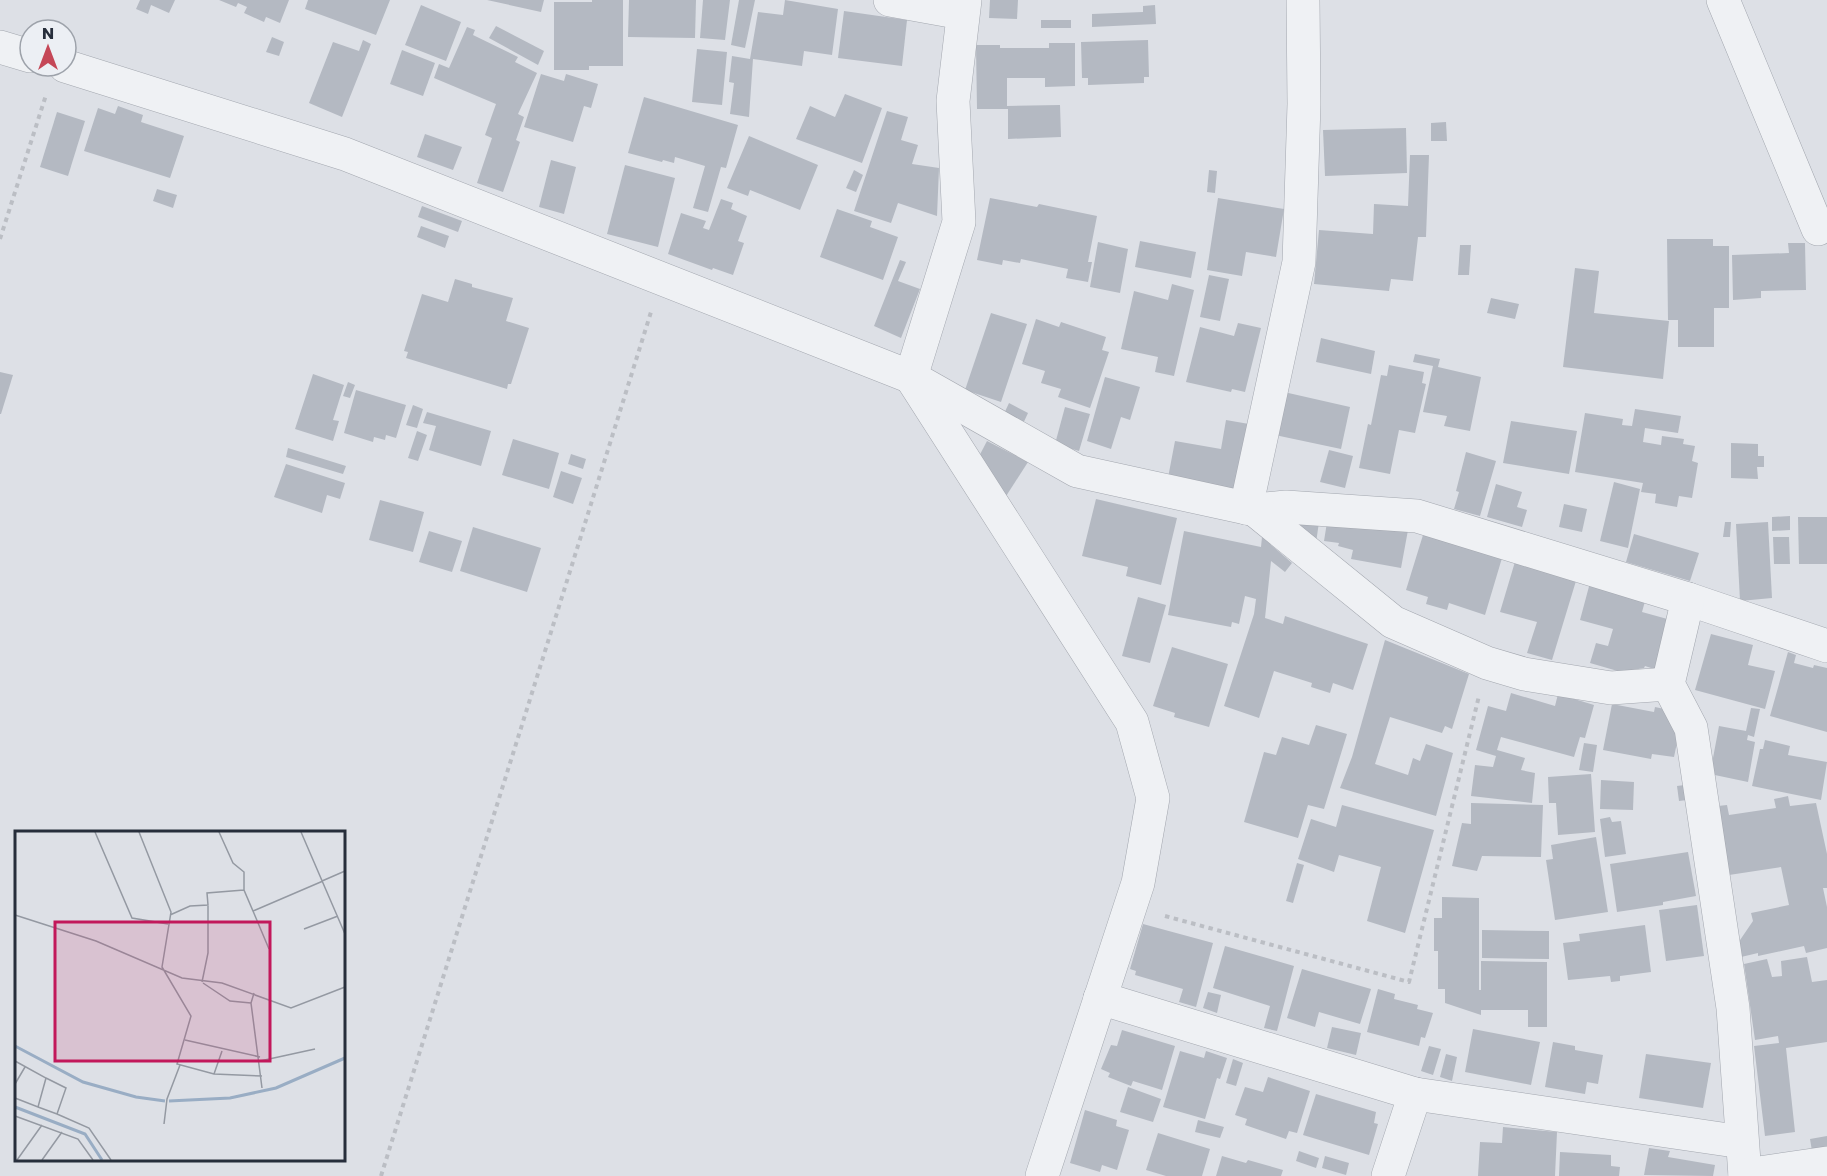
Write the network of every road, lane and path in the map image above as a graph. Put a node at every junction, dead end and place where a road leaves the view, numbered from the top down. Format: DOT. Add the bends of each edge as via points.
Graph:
graph roads {
  1 [pos="890,0"];
  2 [pos="1304,0"];
  3 [pos="1723,0"];
  4 [pos="964,6"];
  5 [pos="0,47"];
  6 [pos="18,52"];
  7 [pos="57,78"];
  8 [pos="61,78"];
  9 [pos="1818,229"];
  10 [pos="0,239"];
  11 [pos="661,280"];
  12 [pos="911,377"];
  13 [pos="1250,509"];
  14 [pos="1688,599"];
  15 [pos="1827,646"];
  16 [pos="1487,663"];
  17 [pos="1668,684"];
  18 [pos="1130,906"];
  19 [pos="1100,998"];
  20 [pos="1415,1094"];
  21 [pos="1742,1142"];
  22 [pos="1827,1163"];
  23 [pos="381,1176"];
  24 [pos="1042,1176"];
  25 [pos="1388,1176"];
  26 [pos="1745,1176"];
  1 -- 4 [label="street"];
  2 -- 13 [label="street" via="1299,262"];
  3 -- 9 [label="street"];
  4 -- 12 [label="street" via="953,101 959,222"];
  5 -- 6 [label="street"];
  7 -- 10 [label="path"];
  8 -- 11 [label="street" via="345,154"];
  11 -- 12 [label="street"];
  11 -- 23 [label="path"];
  12 -- 13 [label="street" via="1077,471"];
  12 -- 18 [label="street" via="1132,722 1153,798 1138,884"];
  13 -- 14 [label="street" via="1286,507 1417,516"];
  13 -- 16 [label="street" via="1393,622"];
  14 -- 15 [label="street"];
  14 -- 17 [label="street"];
  16 -- 17 [label="street" via="1524,674 1611,688"];
  16 -- 18 [label="path" via="1409,982"];
  17 -- 21 [label="street" via="1691,728 1733,1008"];
  18 -- 19 [label="street"];
  19 -- 20 [label="street"];
  19 -- 24 [label="street"];
  20 -- 21 [label="street"];
  20 -- 25 [label="street"];
  21 -- 26 [label="street"];
  22 -- 26 [label="street"];
}
